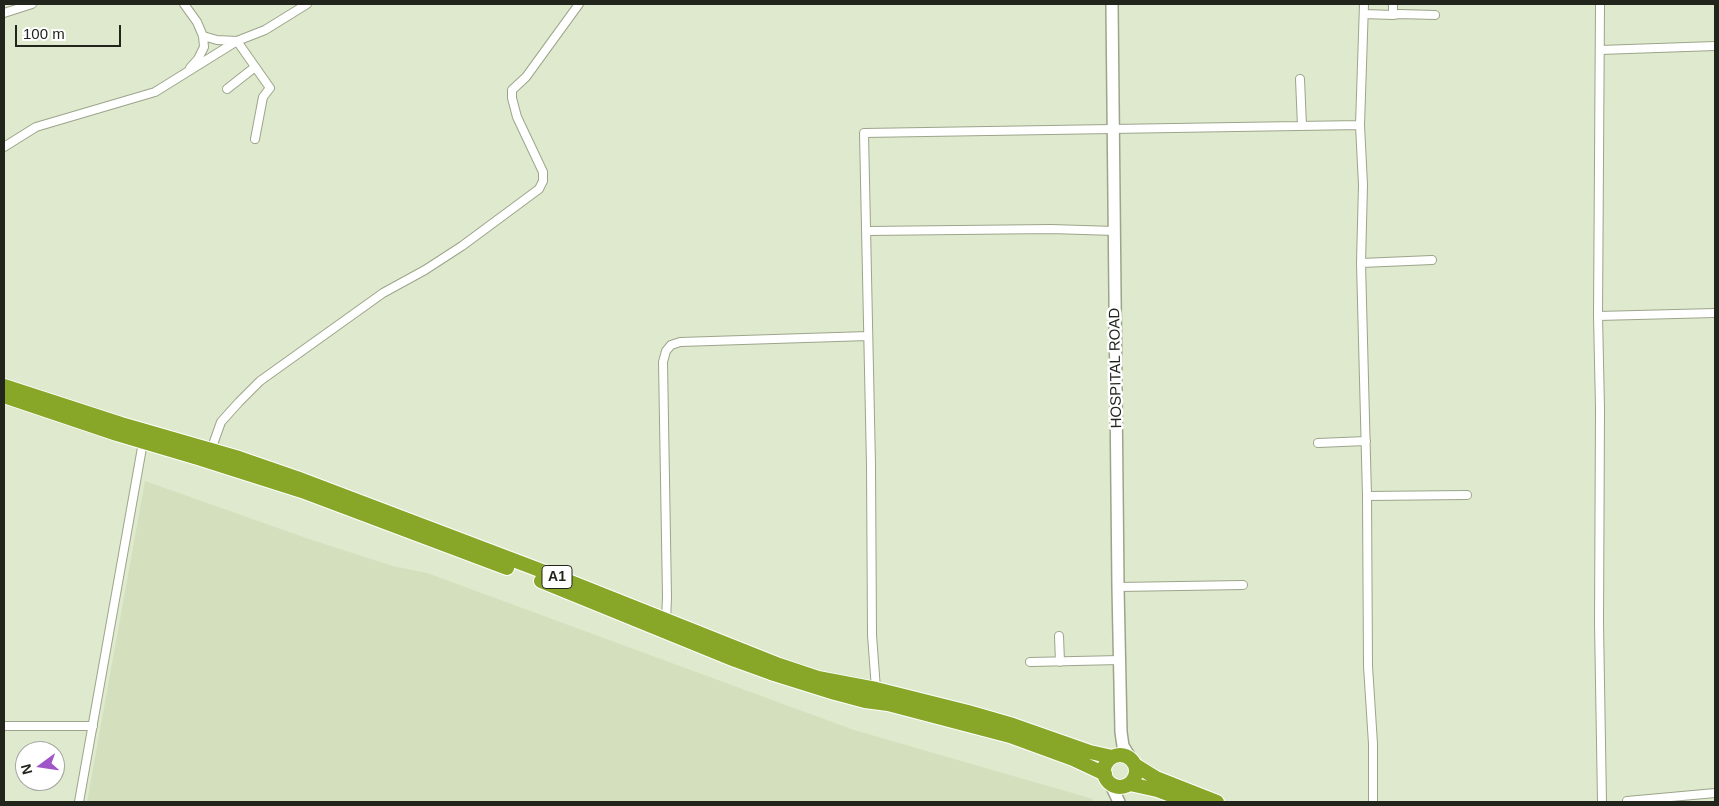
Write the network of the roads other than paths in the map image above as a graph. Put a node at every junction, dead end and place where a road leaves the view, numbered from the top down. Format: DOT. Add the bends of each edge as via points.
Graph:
graph roads {
  1 [pos="32,4"];
  2 [pos="184,4"];
  3 [pos="307,4"];
  4 [pos="579,4"];
  5 [pos="1112,4"];
  6 [pos="1364,4"];
  7 [pos="1393,4"];
  8 [pos="1600,4"];
  9 [pos="4,13"];
  10 [pos="1364,14"];
  11 [pos="1435,15"];
  12 [pos="1393,16"];
  13 [pos="203,36"];
  14 [pos="238,41"];
  15 [pos="1715,46"];
  16 [pos="1600,50"];
  17 [pos="255,67"];
  18 [pos="184,75"];
  19 [pos="1300,79"];
  20 [pos="227,89"];
  21 [pos="1360,125"];
  22 [pos="1302,126"];
  23 [pos="1113,128"];
  24 [pos="255,138"];
  25 [pos="4,147"];
  26 [pos="867,231"];
  27 [pos="1114,231"];
  28 [pos="1432,260"];
  29 [pos="1361,262"];
  30 [pos="1715,313"];
  31 [pos="1598,316"];
  32 [pos="868,336"];
  33 [pos="4,386"];
  34 [pos="4,396"];
  35 [pos="1366,441"];
  36 [pos="143,442"];
  37 [pos="1318,443"];
  38 [pos="211,450"];
  39 [pos="1467,495"];
  40 [pos="1367,496"];
  41 [pos="1243,585"];
  42 [pos="1118,587"];
  43 [pos="666,622"];
  44 [pos="1059,636"];
  45 [pos="1120,660"];
  46 [pos="1030,662"];
  47 [pos="1060,662"];
  48 [pos="876,689"];
  49 [pos="4,726"];
  50 [pos="93,726"];
  51 [pos="1121,732"];
  52 [pos="1113,757"];
  53 [pos="1133,762"];
  54 [pos="1107,779"];
  55 [pos="1715,792"];
  56 [pos="1126,793"];
  57 [pos="1627,801"];
  58 [pos="78,802"];
  59 [pos="1190,802"];
  60 [pos="1217,802"];
  61 [pos="1373,802"];
  62 [pos="1602,802"];
  1 -- 9 [label="street"];
  2 -- 13 [label="street"];
  3 -- 14 [label="street" via="266,30"];
  4 -- 38 [label="street" via="526,77 512,90 517,117 543,172 540,189 462,246 384,293 260,381 222,422"];
  5 -- 23 [label="street, HOSPITAL ROAD"];
  6 -- 10 [label="street"];
  7 -- 12 [label="street"];
  8 -- 16 [label="street"];
  10 -- 12 [label="street"];
  10 -- 21 [label="street"];
  11 -- 12 [label="street"];
  13 -- 14 [label="street"];
  13 -- 18 [label="street" via="204,47"];
  14 -- 17 [label="street"];
  14 -- 18 [label="street"];
  15 -- 16 [label="street"];
  16 -- 31 [label="street"];
  17 -- 20 [label="street"];
  17 -- 24 [label="street" via="270,88 263,97"];
  18 -- 25 [label="street" via="155,92 36,127"];
  19 -- 22 [label="street"];
  21 -- 22 [label="street"];
  21 -- 29 [label="street" via="1363,185"];
  22 -- 23 [label="street"];
  23 -- 26 [label="street" via="864,133"];
  23 -- 27 [label="street, HOSPITAL ROAD"];
  26 -- 27 [label="street"];
  26 -- 32 [label="street"];
  27 -- 42 [label="street, HOSPITAL ROAD"];
  28 -- 29 [label="street"];
  29 -- 35 [label="street"];
  30 -- 31 [label="street"];
  31 -- 62 [label="street"];
  32 -- 43 [label="street" via="680,342 666,350 663,362"];
  32 -- 48 [label="street" via="872,635"];
  33 -- 38 [label="highway, A1"];
  34 -- 36 [label="highway, A1"];
  35 -- 37 [label="street"];
  35 -- 40 [label="street"];
  36 -- 50 [label="street"];
  36 -- 54 [label="highway, A1" via="254,475 387,522 771,673 834,693 1010,736 1073,759"];
  38 -- 43 [label="highway, A1" via="366,504"];
  39 -- 40 [label="street"];
  40 -- 61 [label="street"];
  41 -- 42 [label="street"];
  42 -- 45 [label="street, HOSPITAL ROAD"];
  43 -- 48 [label="highway, A1" via="818,678"];
  44 -- 47 [label="street"];
  45 -- 47 [label="street"];
  45 -- 51 [label="street, HOSPITAL ROAD"];
  46 -- 47 [label="street"];
  48 -- 52 [label="highway, A1" via="1013,725 1082,750"];
  49 -- 50 [label="street"];
  50 -- 58 [label="street"];
  51 -- 52 [label="street"];
  51 -- 53 [label="street"];
  52 -- 53 [label="highway" via="1124,755"];
  52 -- 54 [label="highway" via="1105,765"];
  53 -- 56 [label="highway" via="1135,777"];
  53 -- 60 [label="highway" via="1156,778"];
  54 -- 56 [label="highway"];
  55 -- 57 [label="street"];
  56 -- 59 [label="highway" via="1147,787"];
}
